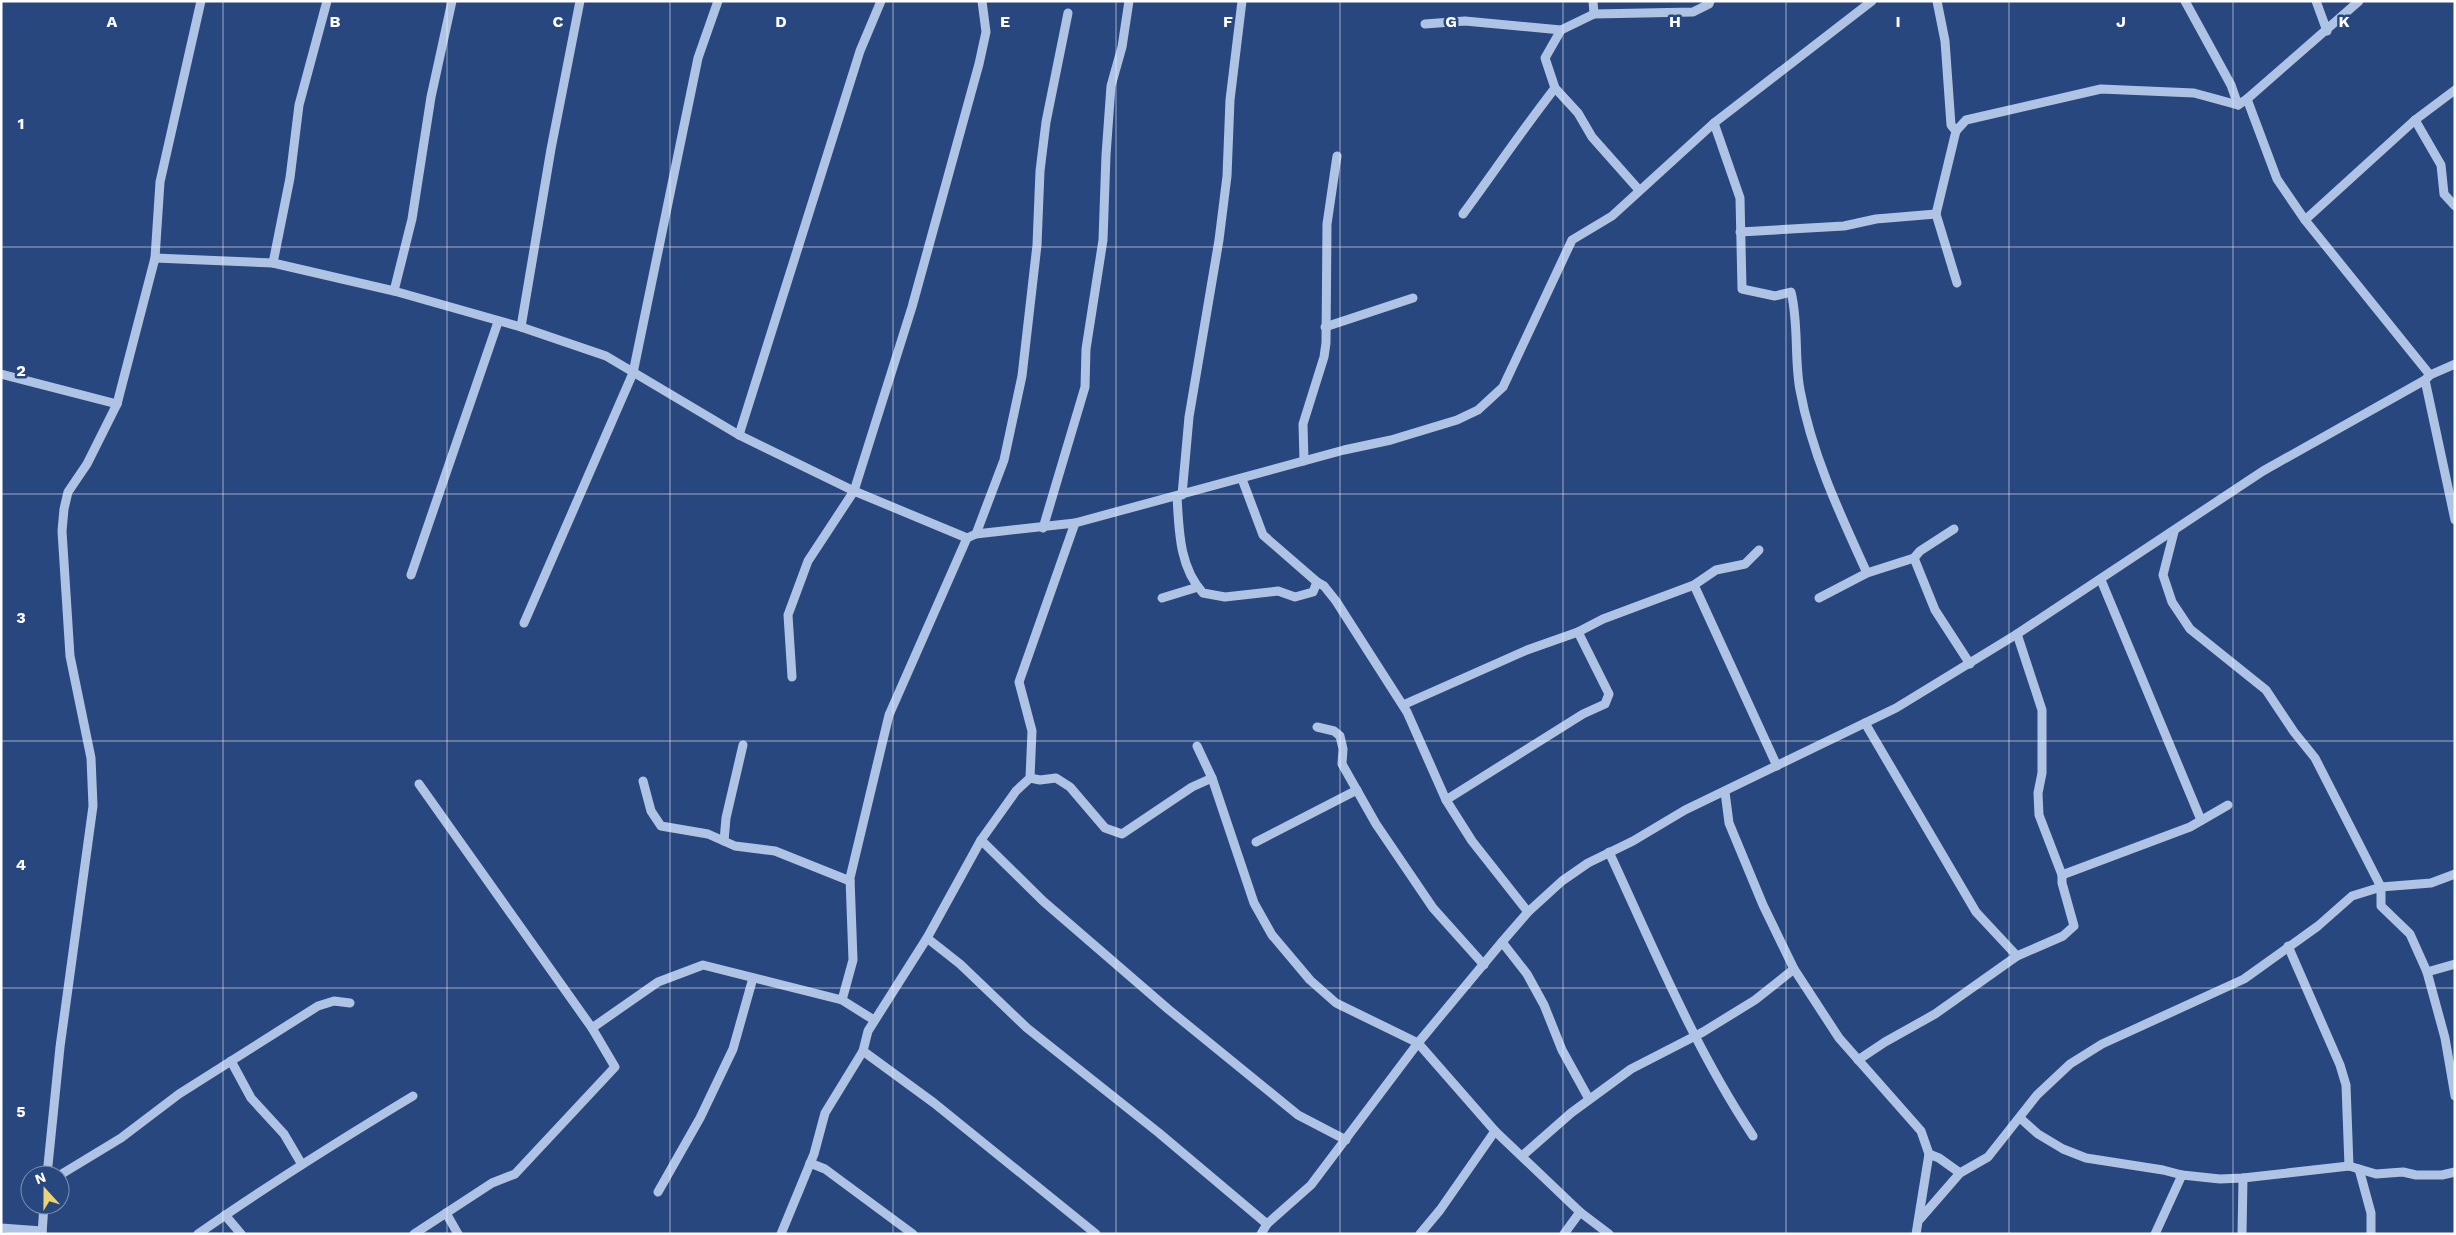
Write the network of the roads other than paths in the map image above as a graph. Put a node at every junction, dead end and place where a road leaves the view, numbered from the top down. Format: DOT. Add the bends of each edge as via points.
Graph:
graph roads {
  1 [pos="201,1"];
  2 [pos="327,1"];
  3 [pos="452,1"];
  4 [pos="580,1"];
  5 [pos="718,1"];
  6 [pos="882,1"];
  7 [pos="982,1"];
  8 [pos="1129,1"];
  9 [pos="1242,1"];
  10 [pos="1593,1"];
  11 [pos="1710,1"];
  12 [pos="1872,1"];
  13 [pos="1937,1"];
  14 [pos="2185,1"];
  15 [pos="2316,1"];
  16 [pos="2360,1"];
  17 [pos="1068,13"];
  18 [pos="1594,14"];
  19 [pos="1425,24"];
  20 [pos="1560,30"];
  21 [pos="2327,31"];
  22 [pos="1555,88"];
  23 [pos="2455,90"];
  24 [pos="2247,99"];
  25 [pos="2238,105"];
  26 [pos="2415,120"];
  27 [pos="1714,123"];
  28 [pos="1956,131"];
  29 [pos="1337,156"];
  30 [pos="1639,190"];
  31 [pos="2455,206"];
  32 [pos="1463,214"];
  33 [pos="1936,214"];
  34 [pos="2305,220"];
  35 [pos="1740,232"];
  36 [pos="155,258"];
  37 [pos="273,263"];
  38 [pos="1957,283"];
  39 [pos="394,291"];
  40 [pos="1413,298"];
  41 [pos="498,322"];
  42 [pos="521,327"];
  43 [pos="1326,327"];
  44 [pos="2455,364"];
  45 [pos="634,373"];
  46 [pos="1,374"];
  47 [pos="2427,378"];
  48 [pos="117,404"];
  49 [pos="739,435"];
  50 [pos="1304,462"];
  51 [pos="1242,479"];
  52 [pos="854,490"];
  53 [pos="1180,496"];
  54 [pos="2455,520"];
  55 [pos="1075,523"];
  56 [pos="1043,528"];
  57 [pos="1954,529"];
  58 [pos="2174,532"];
  59 [pos="976,534"];
  60 [pos="967,538"];
  61 [pos="1760,550"];
  62 [pos="1914,558"];
  63 [pos="1867,572"];
  64 [pos="411,575"];
  65 [pos="2100,580"];
  66 [pos="1317,582"];
  67 [pos="1694,585"];
  68 [pos="1198,587"];
  69 [pos="1162,598"];
  70 [pos="1819,598"];
  71 [pos="524,622"];
  72 [pos="1578,632"];
  73 [pos="2018,634"];
  74 [pos="1970,664"];
  75 [pos="792,677"];
  76 [pos="1403,705"];
  77 [pos="1865,723"];
  78 [pos="1317,727"];
  79 [pos="742,745"];
  80 [pos="1197,746"];
  81 [pos="1777,766"];
  82 [pos="1030,778"];
  83 [pos="1212,778"];
  84 [pos="643,780"];
  85 [pos="419,784"];
  86 [pos="1357,790"];
  87 [pos="1725,792"];
  88 [pos="1446,800"];
  89 [pos="2228,805"];
  90 [pos="2201,820"];
  91 [pos="724,840"];
  92 [pos="981,840"];
  93 [pos="1256,842"];
  94 [pos="1609,852"];
  95 [pos="2455,874"];
  96 [pos="2062,875"];
  97 [pos="850,881"];
  98 [pos="2381,887"];
  99 [pos="1528,912"];
  100 [pos="927,938"];
  101 [pos="1502,942"];
  102 [pos="2288,946"];
  103 [pos="2017,956"];
  104 [pos="2455,964"];
  105 [pos="1484,965"];
  106 [pos="1794,969"];
  107 [pos="2426,972"];
  108 [pos="753,978"];
  109 [pos="842,1000"];
  110 [pos="350,1003"];
  111 [pos="874,1020"];
  112 [pos="592,1028"];
  113 [pos="1694,1037"];
  114 [pos="1418,1044"];
  115 [pos="863,1051"];
  116 [pos="1858,1060"];
  117 [pos="231,1061"];
  118 [pos="413,1096"];
  119 [pos="2455,1096"];
  120 [pos="1589,1099"];
  121 [pos="2020,1118"];
  122 [pos="1495,1131"];
  123 [pos="1753,1136"];
  124 [pos="1346,1140"];
  125 [pos="1929,1154"];
  126 [pos="1522,1156"];
  127 [pos="301,1163"];
  128 [pos="810,1164"];
  129 [pos="48,1165"];
  130 [pos="2349,1166"];
  131 [pos="70,1169"];
  132 [pos="2359,1169"];
  133 [pos="2455,1172"];
  134 [pos="1960,1173"];
  135 [pos="2182,1175"];
  136 [pos="2243,1178"];
  137 [pos="658,1192"];
  138 [pos="1580,1212"];
  139 [pos="446,1213"];
  140 [pos="43,1215"];
  141 [pos="225,1215"];
  142 [pos="1920,1219"];
  143 [pos="1267,1224"];
  144 [pos="1,1228"];
  145 [pos="42,1232"];
  146 [pos="198,1234"];
  147 [pos="241,1234"];
  148 [pos="414,1234"];
  149 [pos="458,1234"];
  150 [pos="781,1234"];
  151 [pos="913,1234"];
  152 [pos="1096,1234"];
  153 [pos="1261,1234"];
  154 [pos="1420,1234"];
  155 [pos="1564,1234"];
  156 [pos="1608,1234"];
  157 [pos="1916,1234"];
  158 [pos="2155,1234"];
  159 [pos="2242,1234"];
  160 [pos="2371,1234"];
  1 -- 36 [label="street" via="160,182"];
  2 -- 37 [label="street" via="299,105 290,178"];
  3 -- 39 [label="street" via="412,219"];
  4 -- 42 [label="street"];
  5 -- 45 [label="street" via="698,58"];
  6 -- 49 [label="street" via="860,51"];
  7 -- 52 [label="street" via="986,32 979,64 912,307"];
  8 -- 56 [label="street" via="1122,47 1111,86 1103,240 1086,348 1085,387"];
  9 -- 53 [label="street" via="1219,240 1189,417"];
  10 -- 18 [label="street"];
  11 -- 18 [label="street" via="1693,12"];
  12 -- 27 [label="street"];
  13 -- 28 [label="street" via="1945,40 1951,125"];
  14 -- 25 [label="street" via="2232,85"];
  15 -- 21 [label="street"];
  16 -- 21 [label="street"];
  17 -- 59 [label="street" via="1046,122 1037,245 1022,376 1004,460"];
  18 -- 20 [label="street"];
  19 -- 20 [label="street" via="1465,21"];
  20 -- 22 [label="street" via="1545,58"];
  21 -- 24 [label="street"];
  22 -- 30 [label="street" via="1578,113 1592,137"];
  22 -- 32 [label="street"];
  23 -- 26 [label="street"];
  24 -- 25 [label="street"];
  24 -- 34 [label="street" via="2277,178"];
  25 -- 28 [label="street" via="2194,93 2101,89 1966,120"];
  26 -- 31 [label="street" via="2441,165 2444,194"];
  26 -- 34 [label="street"];
  27 -- 30 [label="street"];
  27 -- 35 [label="street" via="1740,198"];
  28 -- 33 [label="street"];
  29 -- 43 [label="street" via="1327,224"];
  30 -- 50 [label="street" via="1612,216 1572,240 1503,387 1478,410 1399,438"];
  33 -- 35 [label="street" via="1876,219 1844,226"];
  33 -- 38 [label="street"];
  34 -- 47 [label="street"];
  35 -- 63 [label="street" via="1742,288 1775,296 1791,292 1800,390 1828,488"];
  36 -- 37 [label="street"];
  36 -- 48 [label="street"];
  37 -- 39 [label="street"];
  39 -- 41 [label="street"];
  40 -- 43 [label="street"];
  41 -- 42 [label="street"];
  41 -- 64 [label="street"];
  42 -- 45 [label="street" via="606,356"];
  43 -- 50 [label="street" via="1324,357 1303,424"];
  44 -- 47 [label="street"];
  45 -- 49 [label="street"];
  45 -- 71 [label="street"];
  46 -- 48 [label="street"];
  47 -- 54 [label="street"];
  47 -- 58 [label="street" via="2263,471"];
  48 -- 129 [label="street" via="87,464 68,492 62,531 70,656 91,758 93,806 60,1047"];
  49 -- 52 [label="street"];
  50 -- 51 [label="street"];
  51 -- 53 [label="street"];
  51 -- 66 [label="street" via="1263,535"];
  52 -- 60 [label="street"];
  52 -- 75 [label="street" via="808,561 788,615"];
  53 -- 55 [label="street"];
  53 -- 68 [label="street" via="1180,545"];
  55 -- 56 [label="street"];
  55 -- 82 [label="street" via="1019,682 1032,731"];
  56 -- 59 [label="street"];
  57 -- 62 [label="street"];
  58 -- 65 [label="street"];
  58 -- 98 [label="street" via="2163,575 2172,602 2190,628 2266,690 2315,758"];
  59 -- 60 [label="street"];
  60 -- 97 [label="street" via="890,715"];
  61 -- 67 [label="street" via="1745,564 1716,570"];
  62 -- 63 [label="street"];
  62 -- 74 [label="street" via="1935,610"];
  63 -- 70 [label="street"];
  65 -- 73 [label="street"];
  65 -- 90 [label="street"];
  66 -- 68 [label="street" via="1313,592 1294,597 1278,591 1213,596"];
  66 -- 76 [label="street" via="1336,602"];
  67 -- 72 [label="street" via="1603,619"];
  67 -- 81 [label="street"];
  68 -- 69 [label="street"];
  72 -- 76 [label="street" via="1527,650"];
  72 -- 88 [label="street" via="1610,694 1605,704 1583,714"];
  73 -- 74 [label="street"];
  73 -- 96 [label="street" via="2042,710 2039,815"];
  74 -- 77 [label="street"];
  76 -- 88 [label="street"];
  77 -- 81 [label="street"];
  77 -- 103 [label="street" via="1976,912"];
  78 -- 86 [label="street" via="1340,736 1342,764"];
  79 -- 91 [label="street"];
  80 -- 83 [label="street"];
  81 -- 87 [label="street"];
  82 -- 83 [label="street" via="1056,778 1070,787 1105,828 1122,834 1192,787"];
  82 -- 92 [label="street" via="1016,791"];
  83 -- 114 [label="street" via="1248,888 1272,935 1310,980 1336,1003"];
  84 -- 91 [label="street" via="651,811 661,826"];
  85 -- 112 [label="street"];
  86 -- 93 [label="street"];
  86 -- 105 [label="street" via="1433,908"];
  87 -- 94 [label="street"];
  87 -- 106 [label="street" via="1729,823 1762,905"];
  88 -- 99 [label="street" via="1472,841"];
  89 -- 90 [label="street"];
  90 -- 96 [label="street"];
  91 -- 97 [label="street" via="735,846 775,851"];
  92 -- 100 [label="street"];
  92 -- 124 [label="street" via="1043,901 1168,1009 1298,1115"];
  94 -- 99 [label="street" via="1562,881"];
  94 -- 113 [label="street"];
  95 -- 98 [label="street" via="2431,883"];
  96 -- 103 [label="street" via="2074,926 2064,936"];
  97 -- 109 [label="street" via="853,960"];
  98 -- 102 [label="street" via="2352,896 2318,926"];
  98 -- 107 [label="street" via="2381,906 2410,934"];
  99 -- 101 [label="street"];
  100 -- 111 [label="street"];
  100 -- 143 [label="street" via="960,964 1027,1028 1160,1133"];
  101 -- 105 [label="street"];
  101 -- 120 [label="street" via="1531,981 1562,1050"];
  102 -- 121 [label="street" via="2234,985 2102,1044 2070,1064 2037,1095"];
  102 -- 130 [label="street" via="2346,1085"];
  103 -- 116 [label="street" via="1936,1014"];
  104 -- 107 [label="street"];
  105 -- 114 [label="street"];
  106 -- 113 [label="street" via="1755,1000"];
  106 -- 116 [label="street" via="1839,1038"];
  107 -- 119 [label="street" via="2445,1038"];
  108 -- 109 [label="street"];
  108 -- 112 [label="street" via="703,965 658,982"];
  108 -- 137 [label="street" via="733,1048 700,1118"];
  109 -- 111 [label="street"];
  110 -- 117 [label="street" via="334,1000 318,1006"];
  111 -- 115 [label="street"];
  112 -- 139 [label="street" via="615,1067 516,1174 492,1184"];
  113 -- 120 [label="street" via="1631,1068"];
  113 -- 123 [label="street"];
  114 -- 122 [label="street"];
  114 -- 124 [label="street"];
  115 -- 128 [label="street" via="825,1113"];
  115 -- 152 [label="street" via="934,1103"];
  116 -- 125 [label="street" via="1921,1131"];
  117 -- 127 [label="street" via="251,1098 284,1134"];
  117 -- 131 [label="street" via="178,1094 121,1138"];
  118 -- 127 [label="street"];
  120 -- 126 [label="street"];
  121 -- 134 [label="street" via="1988,1157"];
  121 -- 135 [label="street" via="2038,1134 2086,1158"];
  122 -- 126 [label="street"];
  122 -- 154 [label="street"];
  124 -- 143 [label="street" via="1311,1185"];
  125 -- 134 [label="street"];
  125 -- 142 [label="street"];
  126 -- 138 [label="street"];
  127 -- 141 [label="street"];
  128 -- 150 [label="street"];
  128 -- 151 [label="street" via="825,1169"];
  130 -- 132 [label="street"];
  130 -- 136 [label="street"];
  132 -- 133 [label="street" via="2376,1174 2442,1175"];
  132 -- 160 [label="street" via="2371,1213"];
  134 -- 142 [label="street"];
  135 -- 136 [label="street"];
  135 -- 158 [label="street"];
  136 -- 159 [label="street"];
  138 -- 155 [label="street"];
  138 -- 156 [label="street"];
  139 -- 148 [label="street"];
  139 -- 149 [label="street"];
  140 -- 145 [label="street"];
  141 -- 146 [label="street"];
  141 -- 147 [label="street"];
  142 -- 157 [label="street"];
  143 -- 153 [label="street"];
  144 -- 145 [label="street"];
}
